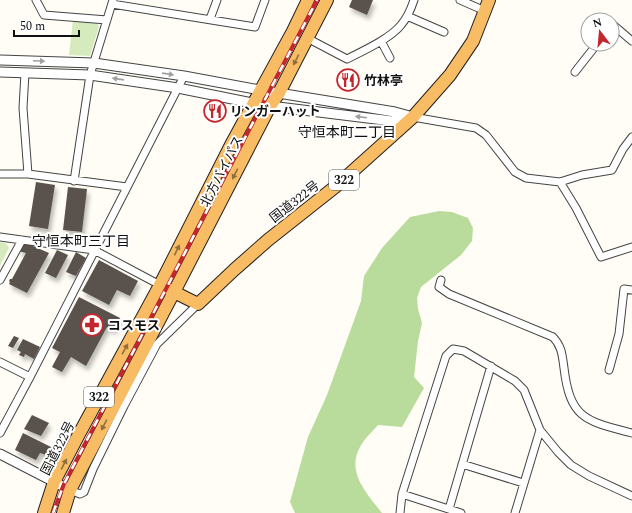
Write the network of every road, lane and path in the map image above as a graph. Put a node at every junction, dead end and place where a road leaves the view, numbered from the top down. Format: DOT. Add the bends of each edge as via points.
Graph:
graph roads {
  1 [pos="36,0"];
  2 [pos="217,0"];
  3 [pos="266,0"];
  4 [pos="308,0"];
  5 [pos="327,0"];
  6 [pos="414,0"];
  7 [pos="460,0"];
  8 [pos="113,2"];
  9 [pos="487,5"];
  10 [pos="407,16"];
  11 [pos="210,19"];
  12 [pos="107,20"];
  13 [pos="620,31"];
  14 [pos="444,32"];
  15 [pos="307,38"];
  16 [pos="381,41"];
  17 [pos="632,41"];
  18 [pos="591,52"];
  19 [pos="390,58"];
  20 [pos="0,60"];
  21 [pos="94,63"];
  22 [pos="0,72"];
  23 [pos="575,72"];
  24 [pos="25,73"];
  25 [pos="90,75"];
  26 [pos="184,76"];
  27 [pos="178,88"];
  28 [pos="260,90"];
  29 [pos="279,93"];
  30 [pos="252,103"];
  31 [pos="270,106"];
  32 [pos="413,117"];
  33 [pos="632,137"];
  34 [pos="0,174"];
  35 [pos="28,174"];
  36 [pos="74,181"];
  37 [pos="560,182"];
  38 [pos="127,187"];
  39 [pos="0,237"];
  40 [pos="22,240"];
  41 [pos="632,247"];
  42 [pos="94,250"];
  43 [pos="0,280"];
  44 [pos="441,280"];
  45 [pos="160,285"];
  46 [pos="632,290"];
  47 [pos="174,292"];
  48 [pos="198,304"];
  49 [pos="0,362"];
  50 [pos="491,366"];
  51 [pos="609,370"];
  52 [pos="30,377"];
  53 [pos="540,430"];
  54 [pos="0,433"];
  55 [pos="632,433"];
  56 [pos="0,454"];
  57 [pos="462,464"];
  58 [pos="54,482"];
  59 [pos="523,483"];
  60 [pos="70,490"];
  61 [pos="402,494"];
  62 [pos="632,496"];
  63 [pos="449,509"];
  64 [pos="44,513"];
  65 [pos="63,513"];
  66 [pos="400,513"];
  67 [pos="461,513"];
  68 [pos="515,513"];
  1 -- 12 [label="street" via="44,15"];
  2 -- 11 [label="street"];
  3 -- 11 [label="street" via="255,27"];
  4 -- 28 [label="highway, 北方バイパス / 322"];
  5 -- 15 [label="highway, 北方バイパス / 322"];
  6 -- 10 [label="street"];
  7 -- 9 [label="street"];
  8 -- 11 [label="street"];
  8 -- 12 [label="street"];
  9 -- 32 [label="highway, 国道322号 / 322" via="473,41 462,59"];
  10 -- 14 [label="street"];
  10 -- 16 [label="street" via="400,27"];
  12 -- 21 [label="street"];
  13 -- 17 [label="street"];
  15 -- 16 [label="street" via="347,59"];
  15 -- 29 [label="highway, 北方バイパス / 322, one-way"];
  16 -- 19 [label="street"];
  18 -- 23 [label="street"];
  20 -- 21 [label="street, one-way"];
  21 -- 25 [label="street"];
  21 -- 26 [label="street, one-way"];
  22 -- 24 [label="street"];
  24 -- 25 [label="street"];
  24 -- 35 [label="street" via="23,108"];
  27 -- 25 [label="street, one-way"];
  25 -- 36 [label="street"];
  26 -- 27 [label="street"];
  26 -- 28 [label="street"];
  27 -- 30 [label="street"];
  27 -- 38 [label="street"];
  28 -- 29 [label="street"];
  28 -- 30 [label="highway, 北方バイパス / 322"];
  29 -- 31 [label="highway, 北方バイパス / 322"];
  29 -- 32 [label="street"];
  30 -- 31 [label="street"];
  45 -- 30 [label="highway, 北方バイパス / 322, one-way"];
  32 -- 31 [label="street, one-way" via="392,121"];
  31 -- 47 [label="highway, 北方バイパス / 322, one-way"];
  32 -- 37 [label="street" via="476,128 486,135 518,174 526,178"];
  32 -- 48 [label="highway, 国道322号 / 322" via="335,187 262,245"];
  33 -- 37 [label="street" via="612,170"];
  34 -- 35 [label="street"];
  35 -- 36 [label="street"];
  36 -- 38 [label="street"];
  37 -- 41 [label="street" via="601,257"];
  38 -- 42 [label="street"];
  39 -- 40 [label="street"];
  40 -- 42 [label="street"];
  40 -- 43 [label="street"];
  42 -- 45 [label="street"];
  42 -- 52 [label="street"];
  44 -- 55 [label="street" via="439,287 449,294 553,337 562,351 567,390 576,408 590,420 601,425"];
  45 -- 47 [label="highway"];
  58 -- 45 [label="highway, 国道322号 / 322, one-way"];
  46 -- 51 [label="street" via="624,290 619,334"];
  47 -- 48 [label="highway"];
  47 -- 60 [label="highway, 322, one-way"];
  48 -- 60 [label="street" via="157,344 124,406 84,492 80,494"];
  49 -- 52 [label="street"];
  50 -- 53 [label="street" via="524,390"];
  50 -- 57 [label="street"];
  50 -- 61 [label="street" via="464,350 453,349 446,356"];
  52 -- 54 [label="street"];
  53 -- 59 [label="street"];
  53 -- 62 [label="street" via="571,465"];
  56 -- 58 [label="street"];
  57 -- 59 [label="street"];
  57 -- 63 [label="street"];
  58 -- 60 [label="street"];
  58 -- 64 [label="highway, 国道322号 / 322"];
  59 -- 68 [label="street"];
  60 -- 65 [label="highway, 322"];
  61 -- 63 [label="street"];
  61 -- 66 [label="street"];
  63 -- 67 [label="street"];
}
